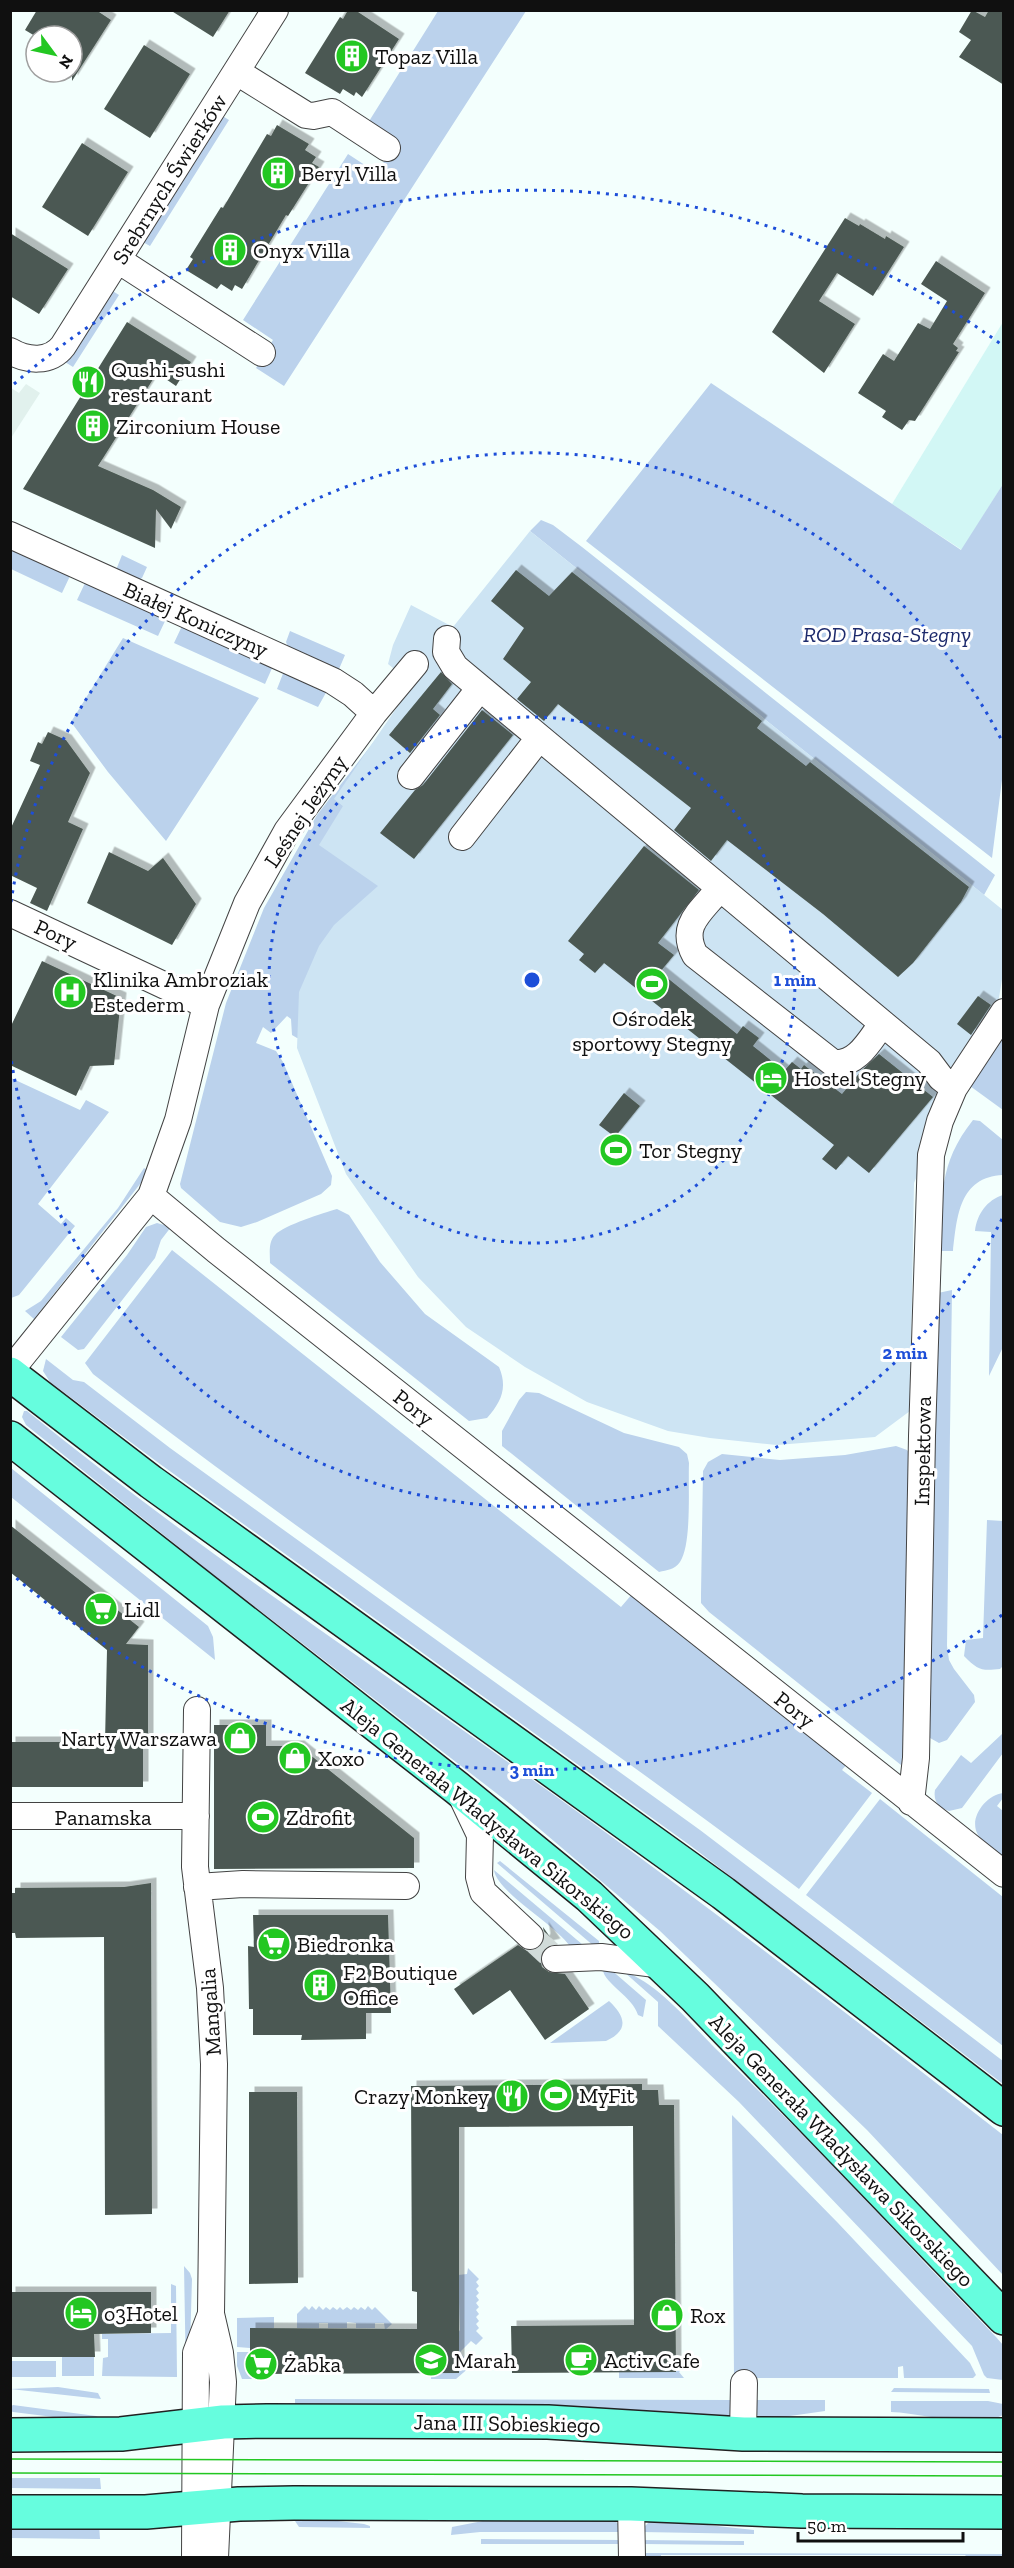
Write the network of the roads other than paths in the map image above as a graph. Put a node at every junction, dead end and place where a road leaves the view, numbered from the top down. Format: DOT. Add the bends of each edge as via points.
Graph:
graph roads {
  1 [pos="275,10"];
  2 [pos="237,72"];
  3 [pos="387,148"];
  4 [pos="118,260"];
  5 [pos="10,351"];
  6 [pos="262,353"];
  7 [pos="10,536"];
  8 [pos="447,639"];
  9 [pos="415,664"];
  10 [pos="480,688"];
  11 [pos="374,713"];
  12 [pos="539,738"];
  13 [pos="411,776"];
  14 [pos="462,837"];
  15 [pos="719,890"];
  16 [pos="12,916"];
  17 [pos="206,1005"];
  18 [pos="1004,1012"];
  19 [pos="882,1024"];
  20 [pos="954,1088"];
  21 [pos="151,1196"];
  22 [pos="10,1373"];
  23 [pos="10,1438"];
  24 [pos="197,1710"];
  25 [pos="457,1788"];
  26 [pos="912,1802"];
  27 [pos="10,1816"];
  28 [pos="196,1816"];
  29 [pos="1004,1874"];
  30 [pos="406,1886"];
  31 [pos="197,1887"];
  32 [pos="530,1936"];
  33 [pos="555,1959"];
  34 [pos="663,1965"];
  35 [pos="1004,2109"];
  36 [pos="1004,2318"];
  37 [pos="744,2383"];
  38 [pos="209,2424"];
  39 [pos="743,2434"];
  40 [pos="10,2435"];
  41 [pos="1004,2435"];
  42 [pos="631,2504"];
  43 [pos="207,2507"];
  44 [pos="10,2512"];
  45 [pos="1004,2512"];
  46 [pos="195,2558"];
  47 [pos="215,2558"];
  48 [pos="632,2558"];
  1 -- 2 [label="street, Srebrnych Świerków"];
  2 -- 3 [label="street" via="306,114 332,112"];
  2 -- 4 [label="street, Srebrnych Świerków"];
  4 -- 5 [label="street, Srebrnych Świerków" via="55,354 33,359"];
  4 -- 6 [label="street"];
  7 -- 11 [label="street, Białej Koniczyny" via="333,681"];
  8 -- 10 [label="street" via="449,660"];
  9 -- 11 [label="street, Leśnej Jeżyny"];
  10 -- 12 [label="street"];
  10 -- 13 [label="street"];
  11 -- 17 [label="street, Leśnej Jeżyny" via="287,831 247,903"];
  12 -- 14 [label="street"];
  12 -- 15 [label="street"];
  15 -- 19 [label="street"];
  15 -- 19 [label="street" via="689,928 689,944 695,955 833,1063 847,1063 855,1058"];
  16 -- 17 [label="street, Pory"];
  17 -- 21 [label="street" via="178,1120"];
  18 -- 20 [label="street, Inspektowa"];
  19 -- 20 [label="street"];
  20 -- 26 [label="street, Inspektowa" via="931,1155"];
  21 -- 22 [label="street"];
  21 -- 26 [label="street, Pory"];
  22 -- 35 [label="main road" via="151,1482 723,1893"];
  23 -- 25 [label="main road, Aleja Generała Władysława Sikorskiego"];
  24 -- 28 [label="street, Mangalia"];
  25 -- 32 [label="street" via="480,1835 479,1877 483,1892"];
  25 -- 34 [label="main road, Aleja Generała Władysława Sikorskiego" via="555,1867"];
  26 -- 29 [label="street, Pory"];
  27 -- 28 [label="street, Panamska"];
  28 -- 31 [label="street, Mangalia"];
  30 -- 31 [label="street"];
  31 -- 38 [label="street, Mangalia" via="210,1988 214,2064 212,2314 223,2376"];
  33 -- 34 [label="street" via="601,1957"];
  34 -- 36 [label="main road, Aleja Generała Władysława Sikorskiego"];
  37 -- 39 [label="street"];
  38 -- 39 [label="main road, Jana III Sobieskiego" via="558,2422"];
  38 -- 40 [label="main road, Jana III Sobieskiego" via="121,2434"];
  38 -- 43 [label="street, Mangalia"];
  39 -- 41 [label="main road, Jana III Sobieskiego"];
  42 -- 43 [label="main road" via="266,2503"];
  42 -- 45 [label="main road" via="791,2511"];
  42 -- 48 [label="street"];
  43 -- 44 [label="main road" via="146,2512"];
  43 -- 46 [label="street"];
  43 -- 47 [label="street"];
}
